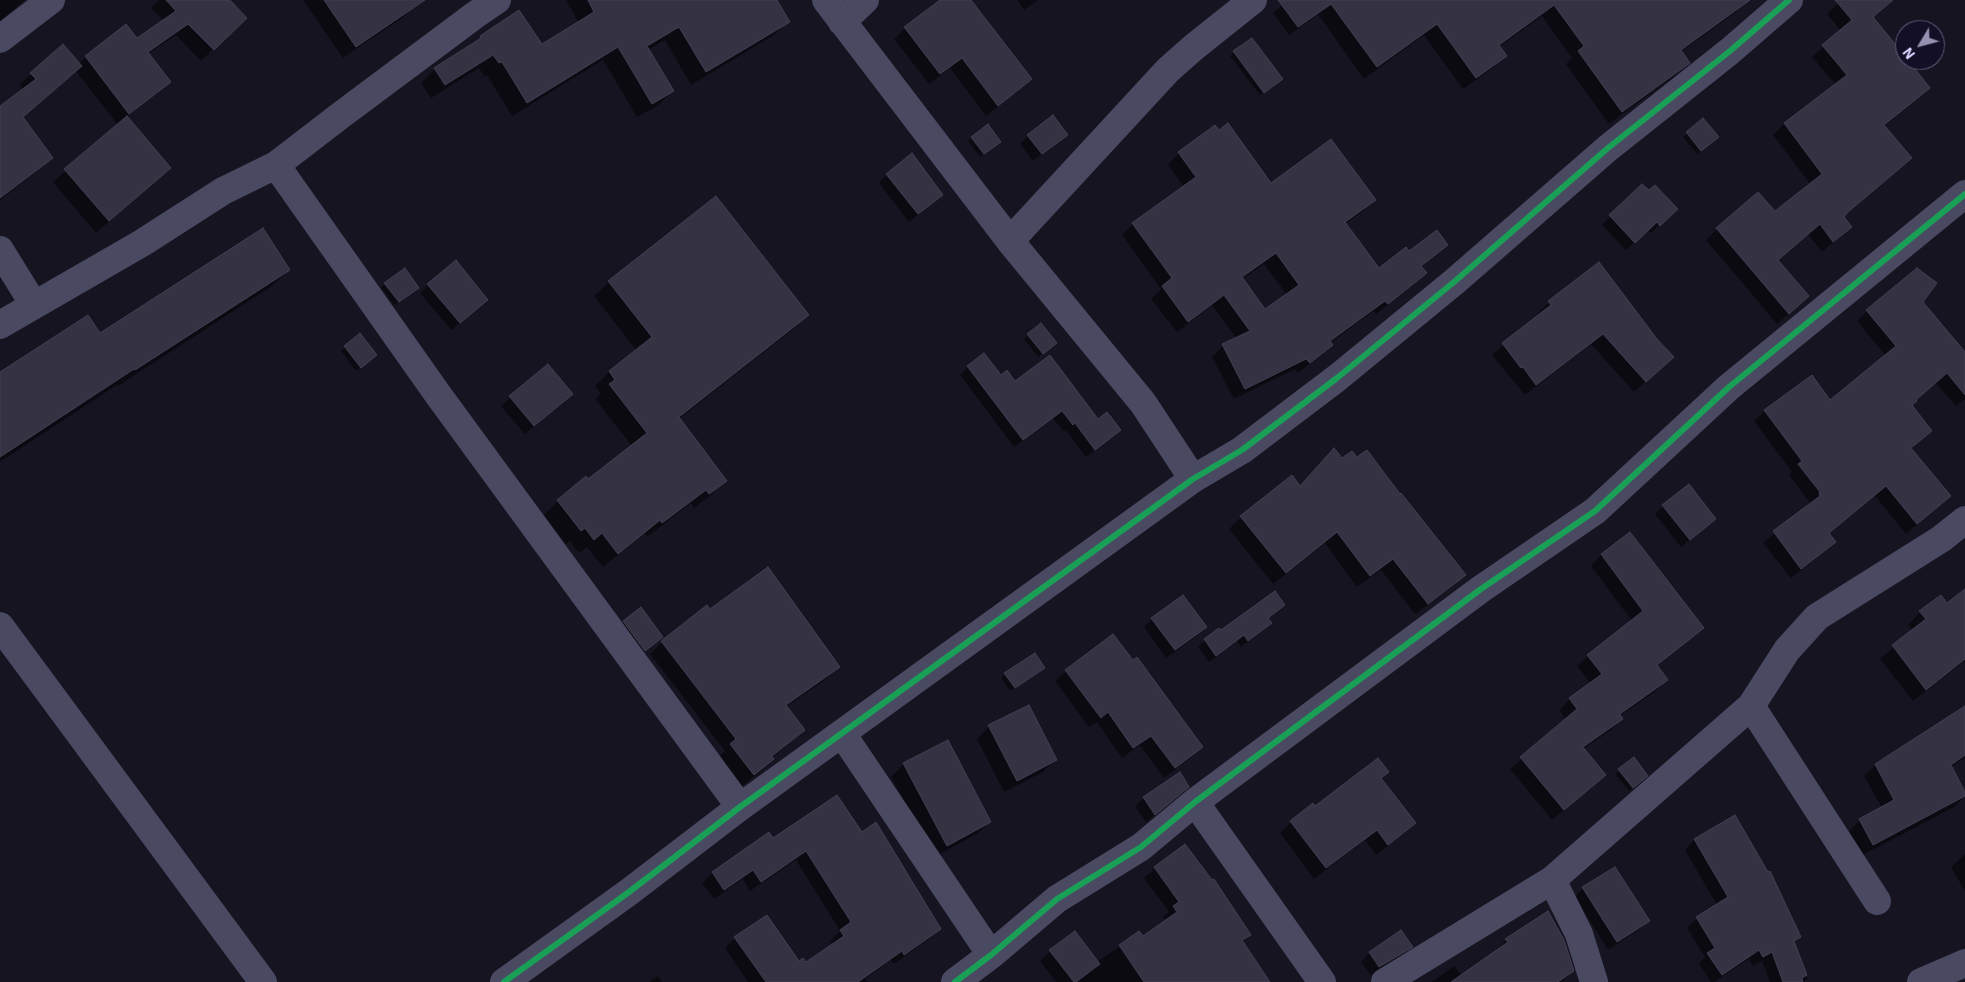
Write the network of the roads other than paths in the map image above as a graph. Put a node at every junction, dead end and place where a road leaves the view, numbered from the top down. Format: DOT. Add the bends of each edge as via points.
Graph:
graph roads {
  1 [pos="50,0"];
  2 [pos="498,0"];
  3 [pos="826,0"];
  4 [pos="865,0"];
  5 [pos="1253,0"];
  6 [pos="1789,0"];
  7 [pos="842,22"];
  8 [pos="0,39"];
  9 [pos="276,165"];
  10 [pos="1965,194"];
  11 [pos="1010,240"];
  12 [pos="0,250"];
  13 [pos="34,305"];
  14 [pos="0,325"];
  15 [pos="1193,479"];
  16 [pos="1965,520"];
  17 [pos="0,626"];
  18 [pos="1751,706"];
  19 [pos="842,735"];
  20 [pos="1195,802"];
  21 [pos="740,808"];
  22 [pos="1552,880"];
  23 [pos="1877,902"];
  24 [pos="991,955"];
  25 [pos="1965,963"];
  26 [pos="1931,980"];
  27 [pos="263,982"];
  28 [pos="504,982"];
  29 [pos="955,982"];
  30 [pos="1322,982"];
  31 [pos="1385,982"];
  32 [pos="1594,982"];
  1 -- 8 [label="street"];
  2 -- 9 [label="street"];
  3 -- 7 [label="street"];
  4 -- 7 [label="street"];
  5 -- 11 [label="street" via="1168,70"];
  6 -- 15 [label="street" via="1608,148 1375,348 1242,450"];
  7 -- 11 [label="street"];
  9 -- 13 [label="street" via="223,191 142,243"];
  9 -- 21 [label="street" via="439,396"];
  10 -- 20 [label="street" via="1729,387 1595,511 1481,589"];
  11 -- 15 [label="street" via="1143,403"];
  12 -- 13 [label="street"];
  13 -- 14 [label="street"];
  15 -- 19 [label="street"];
  16 -- 18 [label="street" via="1941,540 1817,618 1788,650"];
  17 -- 27 [label="street"];
  18 -- 22 [label="street"];
  18 -- 23 [label="street"];
  19 -- 21 [label="street"];
  19 -- 24 [label="street"];
  20 -- 24 [label="street" via="1140,847 1057,900"];
  20 -- 30 [label="street"];
  21 -- 28 [label="street"];
  22 -- 31 [label="street"];
  22 -- 32 [label="street" via="1579,934"];
  24 -- 29 [label="street"];
  25 -- 26 [label="street"];
}
